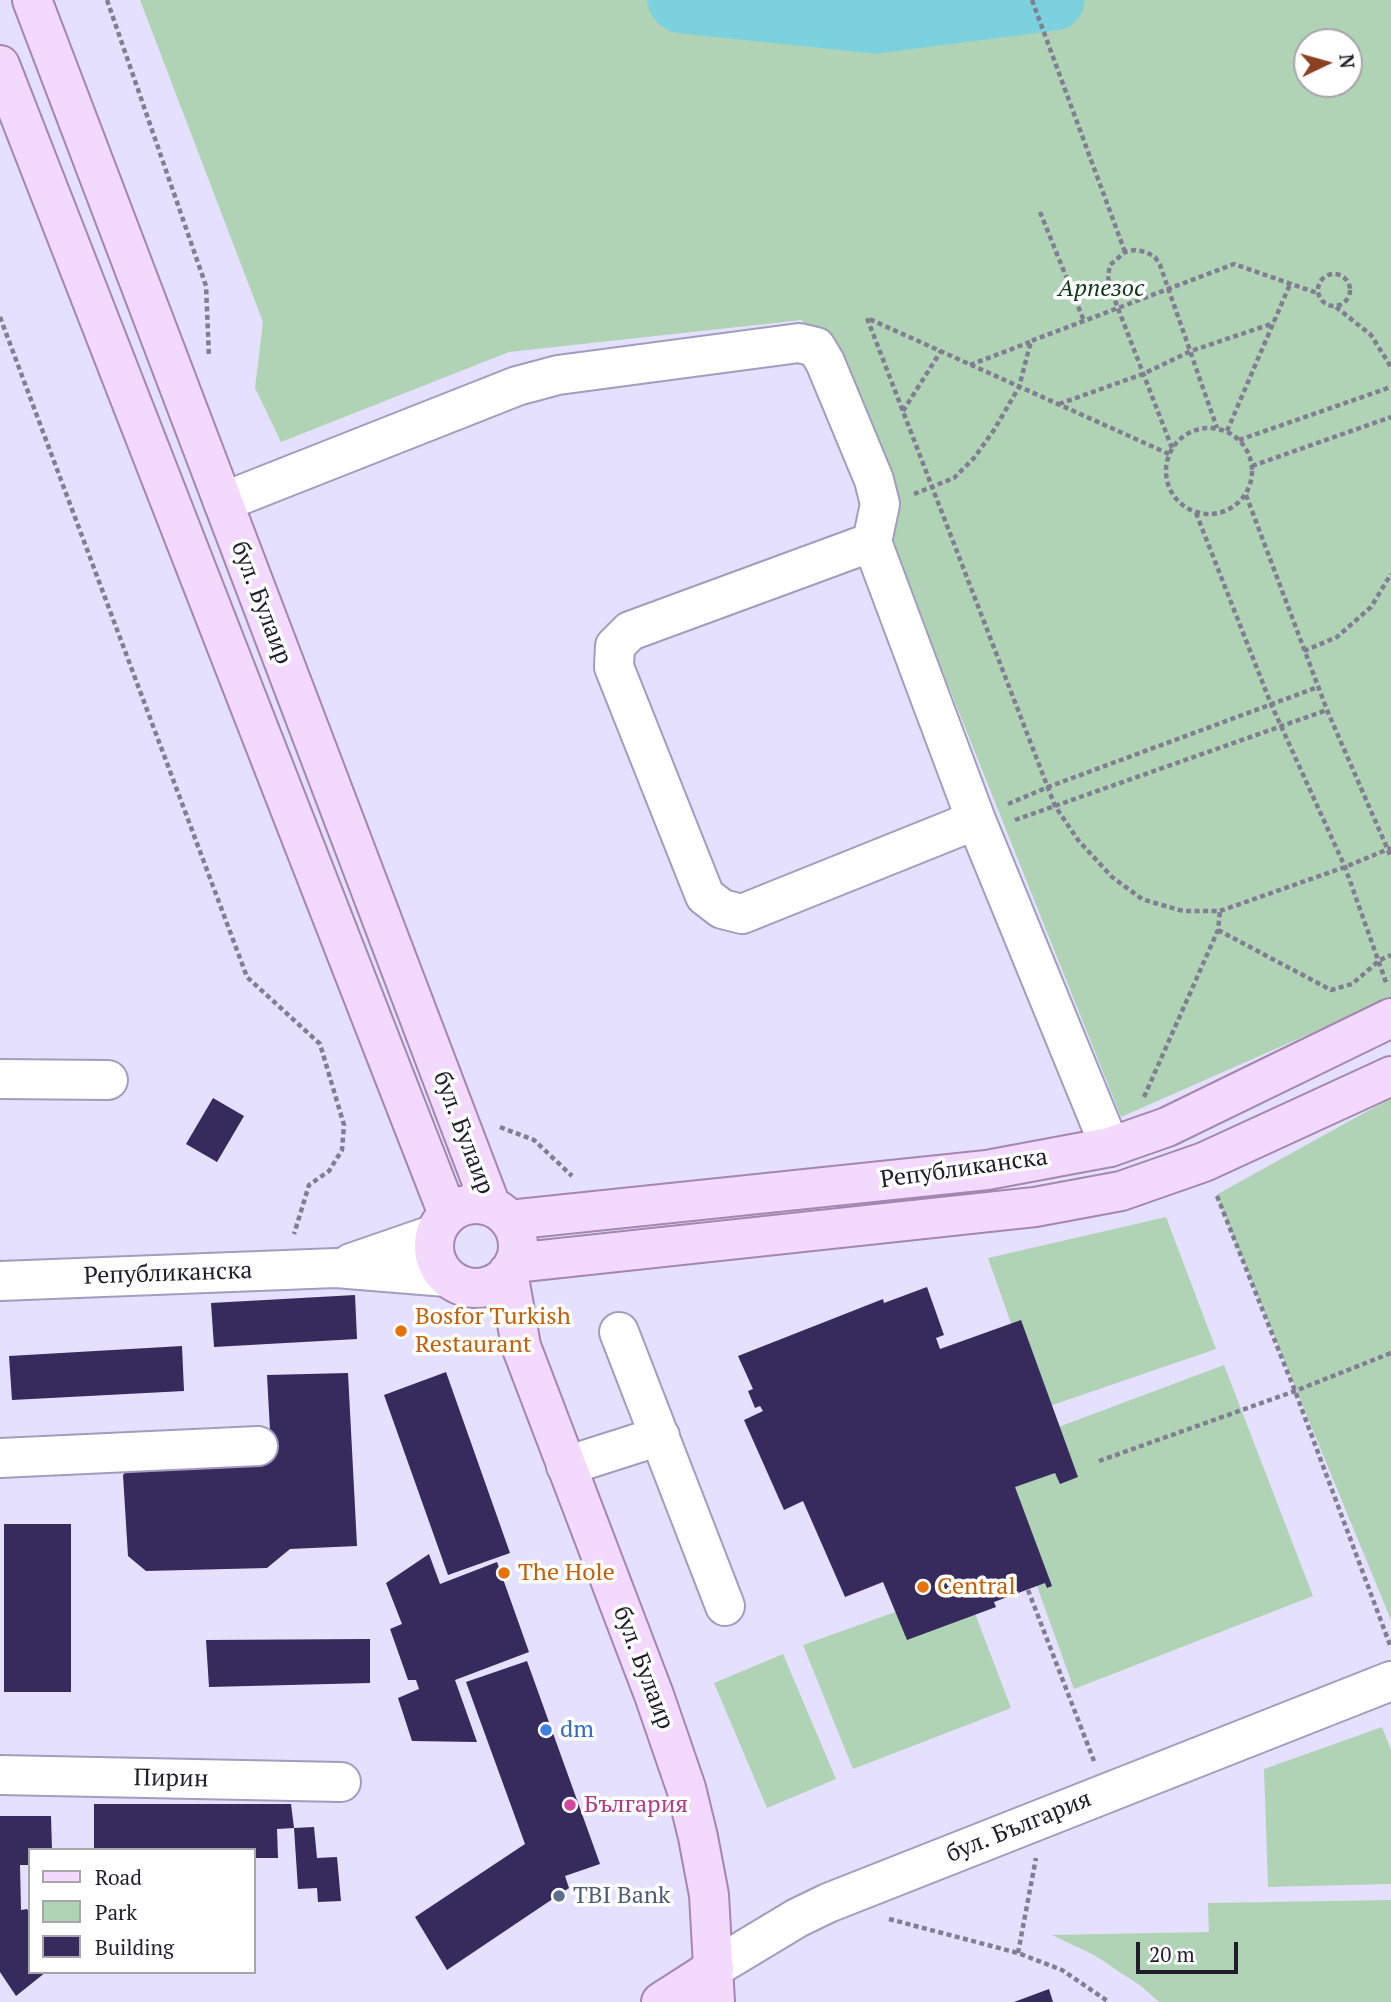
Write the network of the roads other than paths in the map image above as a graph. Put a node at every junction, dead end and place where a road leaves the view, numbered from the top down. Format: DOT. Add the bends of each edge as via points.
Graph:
graph roads {
  1 [pos="32,0"];
  2 [pos="0,65"];
  3 [pos="223,502"];
  4 [pos="872,542"];
  5 [pos="976,820"];
  6 [pos="1389,1002"];
  7 [pos="1391,1076"];
  8 [pos="0,1079"];
  9 [pos="108,1080"];
  10 [pos="1125,1142"];
  11 [pos="1121,1191"];
  12 [pos="500,1213"];
  13 [pos="441,1224"];
  14 [pos="336,1268"];
  15 [pos="487,1275"];
  16 [pos="0,1281"];
  17 [pos="619,1332"];
  18 [pos="660,1436"];
  19 [pos="258,1446"];
  20 [pos="0,1458"];
  21 [pos="566,1466"];
  22 [pos="725,1606"];
  23 [pos="1391,1681"];
  24 [pos="0,1775"];
  25 [pos="341,1782"];
  26 [pos="714,1985"];
  27 [pos="661,2002"];
  1 -- 3 [label="main road, бул. Булаир"];
  2 -- 13 [label="main road, бул. Булаир"];
  3 -- 4 [label="street" via="517,386 558,375 799,343 816,347 825,362 874,480 880,504"];
  3 -- 12 [label="main road, бул. Булаир"];
  4 -- 5 [label="street"];
  4 -- 5 [label="street" via="630,631 615,646 614,667 705,896 722,909 742,914"];
  5 -- 10 [label="street"];
  6 -- 10 [label="main road, Републиканска" via="1167,1127"];
  7 -- 11 [label="main road, Републиканска" via="1204,1162"];
  8 -- 9 [label="street"];
  10 -- 11 [label="main road"];
  10 -- 12 [label="main road, Републиканска" via="987,1170"];
  11 -- 15 [label="main road, Републиканска" via="1035,1207"];
  12 -- 13 [label="main road" via="468,1204"];
  12 -- 15 [label="main road" via="514,1228 518,1245"];
  13 -- 14 [label="street, Републиканска"];
  13 -- 15 [label="main road" via="435,1257"];
  14 -- 15 [label="street, Републиканска"];
  14 -- 16 [label="street, Републиканска"];
  15 -- 21 [label="main road, бул. Булаир" via="521,1346"];
  17 -- 18 [label="street"];
  18 -- 21 [label="street"];
  18 -- 22 [label="street"];
  19 -- 20 [label="street"];
  21 -- 26 [label="main road, бул. Булаир" via="686,1788 709,1895"];
  23 -- 26 [label="street, бул. България" via="828,1903 797,1918"];
  24 -- 25 [label="street, Пирин"];
  26 -- 27 [label="main road, бул. България"];
}
